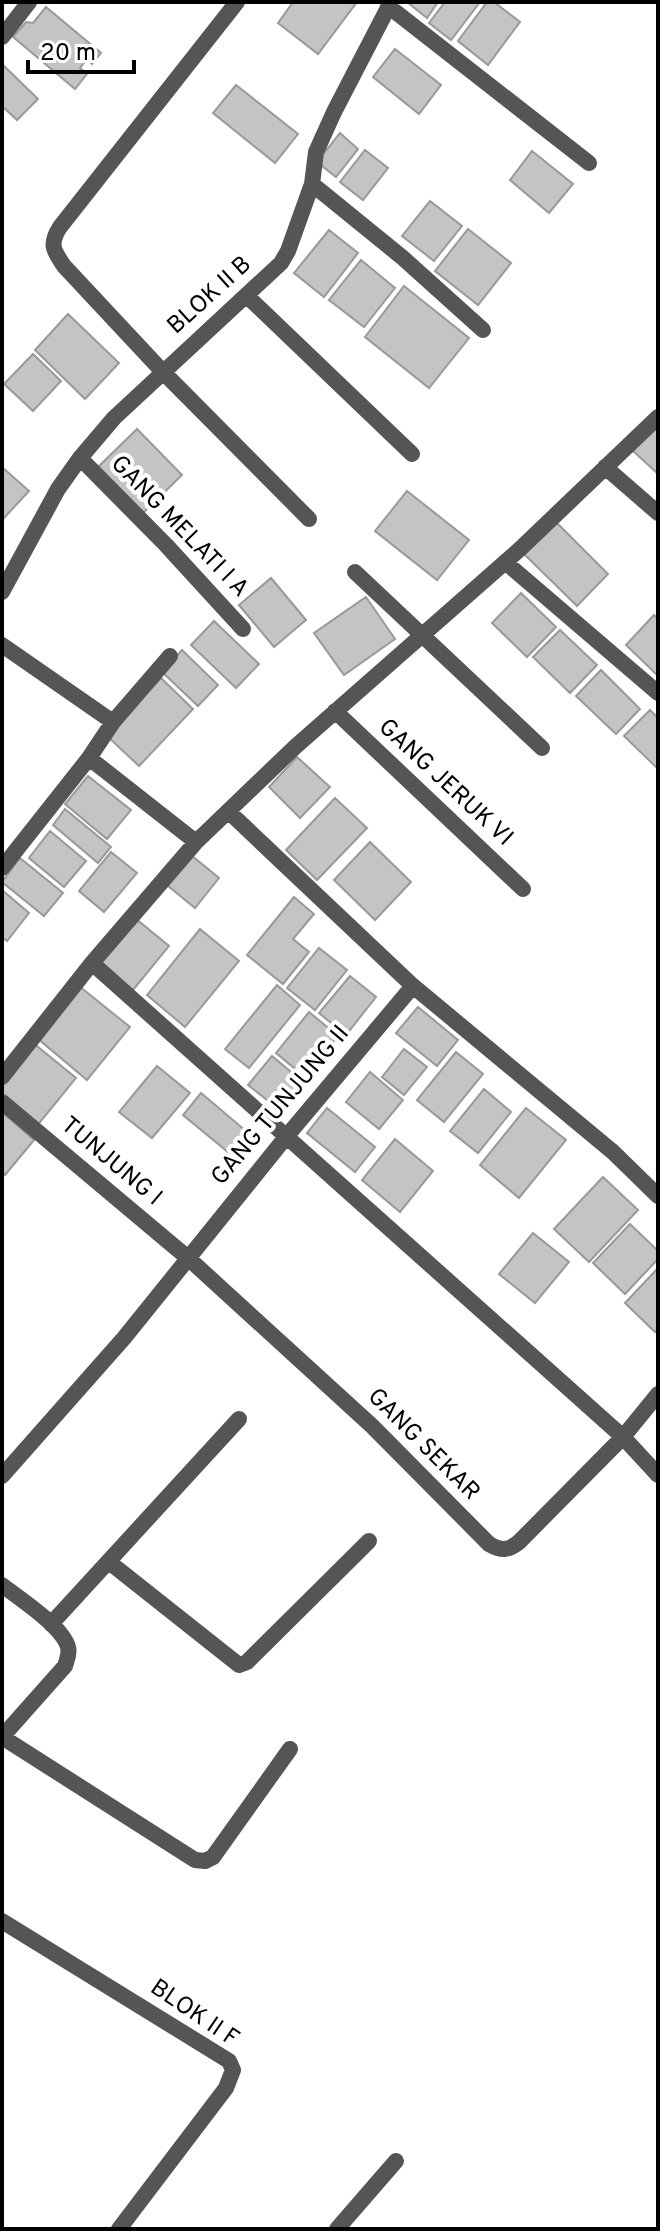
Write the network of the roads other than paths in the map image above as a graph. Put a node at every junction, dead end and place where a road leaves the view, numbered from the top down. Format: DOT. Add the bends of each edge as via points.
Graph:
graph roads {
  1 [pos="29,2"];
  2 [pos="237,2"];
  3 [pos="390,4"];
  4 [pos="2,37"];
  5 [pos="589,163"];
  6 [pos="312,184"];
  7 [pos="247,296"];
  8 [pos="483,330"];
  9 [pos="163,372"];
  10 [pos="658,417"];
  11 [pos="412,454"];
  12 [pos="80,458"];
  13 [pos="605,467"];
  14 [pos="658,513"];
  15 [pos="309,519"];
  16 [pos="505,562"];
  17 [pos="355,572"];
  18 [pos="2,592"];
  19 [pos="243,629"];
  20 [pos="421,635"];
  21 [pos="2,645"];
  22 [pos="170,656"];
  23 [pos="658,693"];
  24 [pos="335,711"];
  25 [pos="113,722"];
  26 [pos="542,748"];
  27 [pos="89,758"];
  28 [pos="229,812"];
  29 [pos="196,842"];
  30 [pos="2,868"];
  31 [pos="523,889"];
  32 [pos="92,963"];
  33 [pos="413,986"];
  34 [pos="2,1077"];
  35 [pos="2,1102"];
  36 [pos="286,1137"];
  37 [pos="658,1196"];
  38 [pos="188,1258"];
  39 [pos="658,1394"];
  40 [pos="239,1419"];
  41 [pos="623,1437"];
  42 [pos="658,1475"];
  43 [pos="2,1476"];
  44 [pos="369,1541"];
  45 [pos="109,1562"];
  46 [pos="2,1585"];
  47 [pos="51,1624"];
  48 [pos="2,1737"];
  49 [pos="290,1749"];
  50 [pos="2,1921"];
  51 [pos="396,2161"];
  52 [pos="119,2229"];
  53 [pos="337,2229"];
  1 -- 4 [label="street"];
  2 -- 9 [label="street" via="52,240 64,266"];
  3 -- 5 [label="street"];
  3 -- 6 [label="street, BLOK II B" via="316,152"];
  6 -- 7 [label="street, BLOK II B" via="288,251"];
  6 -- 8 [label="street"];
  7 -- 9 [label="street, BLOK II B"];
  7 -- 11 [label="street"];
  9 -- 12 [label="street, BLOK II B"];
  9 -- 15 [label="street"];
  10 -- 13 [label="street"];
  12 -- 18 [label="street, BLOK II B"];
  12 -- 19 [label="street, GANG MELATI I A"];
  13 -- 14 [label="street"];
  13 -- 16 [label="street"];
  16 -- 20 [label="street"];
  16 -- 23 [label="street"];
  17 -- 20 [label="street"];
  20 -- 24 [label="street"];
  20 -- 26 [label="street"];
  21 -- 25 [label="street"];
  22 -- 25 [label="street"];
  24 -- 28 [label="street"];
  24 -- 31 [label="street, GANG JERUK VI"];
  25 -- 27 [label="street"];
  27 -- 29 [label="street"];
  27 -- 30 [label="street"];
  28 -- 29 [label="street"];
  28 -- 33 [label="street"];
  29 -- 32 [label="street"];
  32 -- 34 [label="street"];
  32 -- 36 [label="street"];
  33 -- 36 [label="street, GANG TUNJUNG II"];
  33 -- 37 [label="street"];
  35 -- 38 [label="street, TUNJUNG I"];
  36 -- 38 [label="street, GANG TUNJUNG II"];
  36 -- 41 [label="street"];
  38 -- 41 [label="street, GANG SEKAR" via="497,1549 519,1542"];
  38 -- 43 [label="street, GANG TUNJUNG II"];
  39 -- 41 [label="street"];
  40 -- 45 [label="street"];
  41 -- 42 [label="street"];
  44 -- 45 [label="street" via="239,1665"];
  45 -- 47 [label="street"];
  46 -- 47 [label="street"];
  47 -- 48 [label="street" via="69,1651 65,1666"];
  48 -- 49 [label="street" via="195,1860 205,1861"];
  50 -- 52 [label="street, BLOK II F" via="229,2061 233,2070 226,2088"];
  51 -- 53 [label="street"];
}
